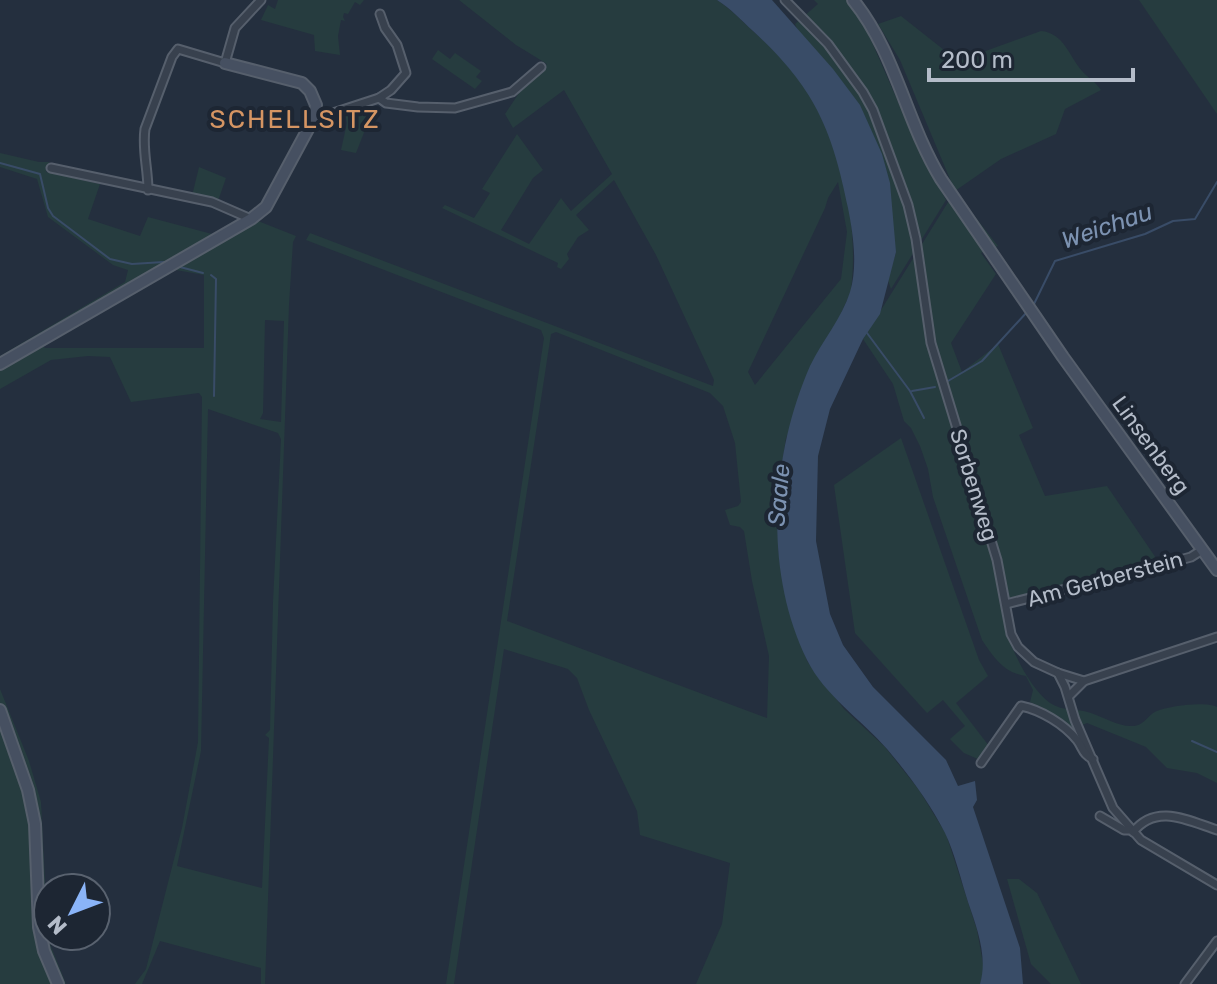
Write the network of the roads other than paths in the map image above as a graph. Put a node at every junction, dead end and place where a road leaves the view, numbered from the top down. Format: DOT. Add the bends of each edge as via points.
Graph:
graph roads {
  1 [pos="261,0"];
  2 [pos="785,0"];
  3 [pos="853,0"];
  4 [pos="380,14"];
  5 [pos="225,63"];
  6 [pos="541,67"];
  7 [pos="379,98"];
  8 [pos="315,113"];
  9 [pos="51,168"];
  10 [pos="148,190"];
  11 [pos="251,219"];
  12 [pos="0,364"];
  13 [pos="1202,550"];
  14 [pos="1217,570"];
  15 [pos="1006,604"];
  16 [pos="1217,637"];
  17 [pos="1058,673"];
  18 [pos="1084,681"];
  19 [pos="1069,696"];
  20 [pos="0,710"];
  21 [pos="1093,759"];
  22 [pos="981,763"];
  23 [pos="1100,816"];
  24 [pos="1217,830"];
  25 [pos="1132,831"];
  26 [pos="1217,885"];
  27 [pos="1217,941"];
  28 [pos="58,984"];
  29 [pos="1185,984"];
  1 -- 5 [label="street" via="235,28"];
  2 -- 15 [label="street, Sorbenweg" via="841,61 873,110 908,205 931,343"];
  3 -- 13 [label="street, Linsenberg" via="880,38 937,172"];
  4 -- 7 [label="street" via="406,73"];
  5 -- 8 [label="street" via="302,83 310,91"];
  5 -- 10 [label="street" via="178,49 172,57 143,139"];
  6 -- 7 [label="street" via="512,92 455,108 386,103"];
  7 -- 8 [label="street" via="330,114"];
  8 -- 11 [label="street" via="266,207"];
  9 -- 10 [label="street"];
  10 -- 11 [label="street" via="212,202"];
  11 -- 12 [label="street"];
  13 -- 14 [label="street, Linsenberg"];
  13 -- 15 [label="street, Am Gerberstein"];
  15 -- 17 [label="street, Sorbenweg" via="1018,647"];
  16 -- 18 [label="street"];
  17 -- 18 [label="street, Sorbenweg"];
  17 -- 19 [label="street"];
  18 -- 19 [label="street"];
  19 -- 21 [label="street"];
  20 -- 28 [label="street" via="28,790 35,824 39,927"];
  21 -- 22 [label="street" via="1071,734 1021,706"];
  21 -- 25 [label="street" via="1108,801"];
  23 -- 25 [label="street"];
  24 -- 25 [label="street" via="1160,815 1146,818"];
  25 -- 26 [label="street"];
  27 -- 29 [label="street"];
}
